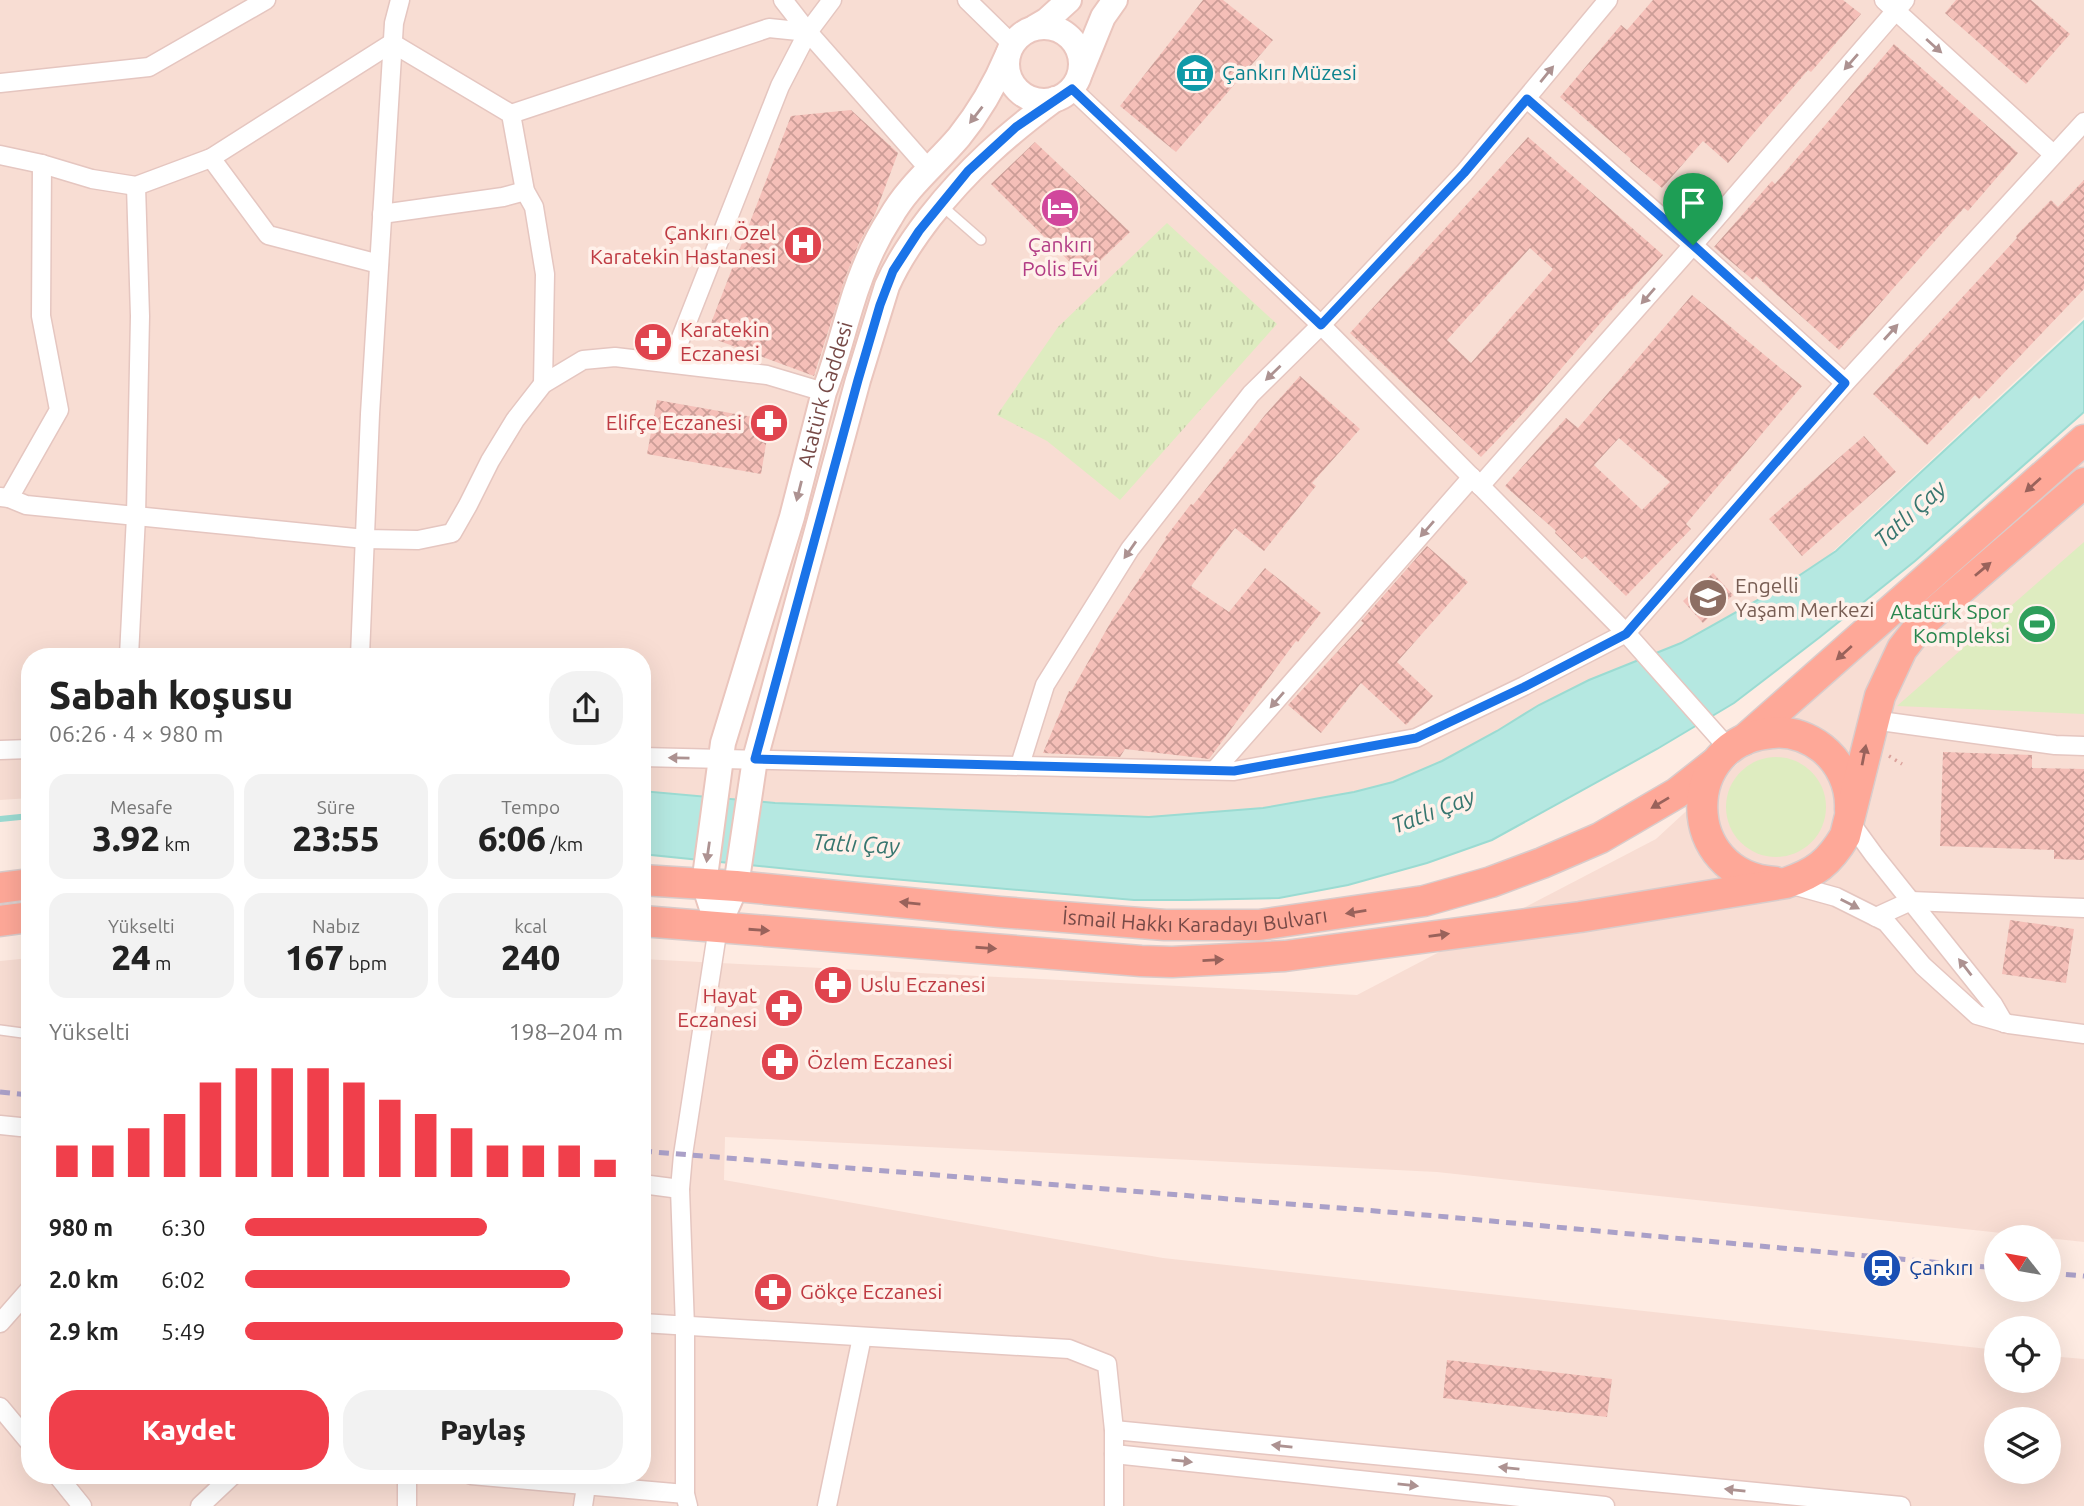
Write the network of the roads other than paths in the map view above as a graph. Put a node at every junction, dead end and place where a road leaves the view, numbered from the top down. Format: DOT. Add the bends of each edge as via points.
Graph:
graph roads {
  1 [pos="265,0"];
  2 [pos="400,0"];
  3 [pos="783,0"];
  4 [pos="832,0"];
  5 [pos="967,0"];
  6 [pos="1069,0"];
  7 [pos="1115,0"];
  8 [pos="1607,0"];
  9 [pos="1895,3"];
  10 [pos="1035,27"];
  11 [pos="808,33"];
  12 [pos="393,43"];
  13 [pos="1010,49"];
  14 [pos="0,83"];
  15 [pos="1069,87"];
  16 [pos="1527,99"];
  17 [pos="511,114"];
  18 [pos="2084,122"];
  19 [pos="2053,154"];
  20 [pos="0,155"];
  21 [pos="211,158"];
  22 [pos="43,164"];
  23 [pos="928,168"];
  24 [pos="135,186"];
  25 [pos="526,191"];
  26 [pos="940,204"];
  27 [pos="382,214"];
  28 [pos="981,240"];
  29 [pos="1693,245"];
  30 [pos="379,264"];
  31 [pos="1321,325"];
  32 [pos="671,363"];
  33 [pos="1845,383"];
  34 [pos="543,384"];
  35 [pos="824,392"];
  36 [pos="2084,440"];
  37 [pos="1476,482"];
  38 [pos="2084,483"];
  39 [pos="5,497"];
  40 [pos="136,516"];
  41 [pos="365,539"];
  42 [pos="1626,634"];
  43 [pos="129,648"];
  44 [pos="360,648"];
  45 [pos="1870,732"];
  46 [pos="1724,745"];
  47 [pos="2084,746"];
  48 [pos="21,749"];
  49 [pos="0,750"];
  50 [pos="651,758"];
  51 [pos="721,765"];
  52 [pos="1020,765"];
  53 [pos="754,768"];
  54 [pos="1215,770"];
  55 [pos="1850,822"];
  56 [pos="651,881"];
  57 [pos="1786,883"];
  58 [pos="704,884"];
  59 [pos="21,885"];
  60 [pos="736,886"];
  61 [pos="0,888"];
  62 [pos="1911,901"];
  63 [pos="2084,908"];
  64 [pos="1876,917"];
  65 [pos="21,918"];
  66 [pos="0,921"];
  67 [pos="651,922"];
  68 [pos="718,927"];
  69 [pos="2004,1023"];
  70 [pos="0,1030"];
  71 [pos="21,1033"];
  72 [pos="2084,1034"];
  73 [pos="0,1125"];
  74 [pos="21,1127"];
  75 [pos="651,1185"];
  76 [pos="680,1189"];
  77 [pos="21,1299"];
  78 [pos="0,1323"];
  79 [pos="651,1324"];
  80 [pos="685,1326"];
  81 [pos="862,1337"];
  82 [pos="0,1407"];
  83 [pos="1114,1430"];
  84 [pos="21,1432"];
  85 [pos="1114,1454"];
  86 [pos="64,1484"];
  87 [pos="223,1484"];
  88 [pos="407,1484"];
  89 [pos="565,1484"];
  90 [pos="586,1486"];
  91 [pos="687,1500"];
  92 [pos="1871,1505"];
  93 [pos="82,1506"];
  94 [pos="200,1506"];
  95 [pos="407,1506"];
  96 [pos="583,1506"];
  97 [pos="827,1506"];
  98 [pos="1114,1506"];
  99 [pos="1605,1506"];
  100 [pos="1901,1506"];
  1 -- 14 [label="street" via="149,67"];
  2 -- 12 [label="street"];
  3 -- 11 [label="street"];
  4 -- 11 [label="street"];
  5 -- 13 [label="street"];
  6 -- 10 [label="main road"];
  7 -- 15 [label="main road"];
  16 -- 8 [label="street, one-way"];
  9 -- 19 [label="street, one-way"];
  9 -- 29 [label="street, one-way"];
  10 -- 13 [label="main road"];
  10 -- 15 [label="main road" via="1054,28 1070,37 1080,53"];
  11 -- 17 [label="street" via="769,28"];
  11 -- 23 [label="street"];
  11 -- 32 [label="street" via="780,86"];
  12 -- 17 [label="street"];
  12 -- 21 [label="street"];
  12 -- 27 [label="street"];
  13 -- 15 [label="main road" via="1006,63 1017,90 1035,100"];
  13 -- 23 [label="main road, Atatürk Caddesi, one-way" via="983,106"];
  15 -- 26 [label="main road, Atatürk Caddesi" via="990,150"];
  15 -- 31 [label="street"];
  16 -- 29 [label="street"];
  16 -- 31 [label="street"];
  17 -- 25 [label="street"];
  18 -- 19 [label="street"];
  33 -- 19 [label="street, one-way"];
  20 -- 22 [label="street"];
  21 -- 24 [label="street"];
  21 -- 30 [label="street" via="268,235"];
  22 -- 24 [label="street"];
  22 -- 39 [label="street" via="41,316 59,410"];
  23 -- 35 [label="main road, Atatürk Caddesi" via="888,219 874,248"];
  24 -- 40 [label="street" via="140,316"];
  25 -- 27 [label="street"];
  25 -- 34 [label="street" via="534,207 545,274"];
  26 -- 28 [label="lane"];
  26 -- 53 [label="main road, Atatürk Caddesi" via="893,271 880,305"];
  27 -- 30 [label="street"];
  29 -- 33 [label="street"];
  29 -- 37 [label="street, one-way"];
  30 -- 41 [label="street"];
  31 -- 37 [label="street"];
  31 -- 52 [label="street, one-way" via="1251,394 1130,549 1045,685"];
  32 -- 34 [label="street" via="615,357 583,360"];
  32 -- 35 [label="street" via="767,375"];
  33 -- 42 [label="street"];
  34 -- 41 [label="street" via="515,420 452,533 418,540"];
  35 -- 51 [label="main road, Atatürk Caddesi, one-way" via="792,517 726,733"];
  36 -- 46 [label="highway, İsmail Hakkı Karadayı Bulvarı, one-way"];
  37 -- 42 [label="street"];
  37 -- 54 [label="street, one-way"];
  45 -- 38 [label="highway, one-way" via="1890,672 1923,622"];
  39 -- 40 [label="street" via="26,505"];
  40 -- 41 [label="street"];
  40 -- 43 [label="street"];
  41 -- 44 [label="street"];
  42 -- 46 [label="street"];
  42 -- 54 [label="street" via="1416,738 1234,771"];
  45 -- 47 [label="street"];
  55 -- 45 [label="highway, one-way"];
  46 -- 55 [label="highway" via="1779,732 1813,742 1839,767 1847,783"];
  46 -- 57 [label="highway" via="1702,800 1708,838 1732,868 1749,877"];
  46 -- 60 [label="highway, İsmail Hakkı Karadayı Bulvarı, one-way" via="1677,793 1600,838 1542,863 1424,901 1259,925 1164,925"];
  48 -- 49 [label="street"];
  51 -- 50 [label="street, one-way"];
  51 -- 53 [label="street"];
  51 -- 58 [label="main road, Atatürk Caddesi, one-way"];
  52 -- 53 [label="street"];
  52 -- 54 [label="street"];
  53 -- 60 [label="main road, Atatürk Caddesi"];
  55 -- 57 [label="highway" via="1836,852 1823,866"];
  55 -- 62 [label="street"];
  56 -- 58 [label="highway, İsmail Hakkı Karadayı Bulvarı"];
  57 -- 64 [label="street, one-way" via="1836,897"];
  68 -- 57 [label="highway, one-way" via="1182,961 1285,956 1580,917"];
  58 -- 60 [label="highway, İsmail Hakkı Karadayı Bulvarı"];
  58 -- 68 [label="main road"];
  59 -- 61 [label="highway"];
  60 -- 68 [label="main road, Atatürk Caddesi"];
  62 -- 63 [label="street"];
  62 -- 64 [label="street"];
  69 -- 62 [label="street, one-way"];
  64 -- 69 [label="street" via="1977,1015"];
  65 -- 66 [label="highway"];
  67 -- 68 [label="highway"];
  68 -- 76 [label="street"];
  69 -- 72 [label="street"];
  70 -- 71 [label="lane"];
  73 -- 74 [label="street"];
  75 -- 76 [label="street"];
  76 -- 80 [label="street"];
  77 -- 78 [label="street"];
  79 -- 80 [label="street"];
  80 -- 81 [label="street"];
  80 -- 91 [label="street"];
  81 -- 83 [label="street" via="1069,1349 1107,1364"];
  81 -- 97 [label="street"];
  82 -- 84 [label="street"];
  83 -- 85 [label="street"];
  92 -- 83 [label="street, one-way"];
  85 -- 98 [label="street"];
  85 -- 99 [label="street, one-way"];
  86 -- 93 [label="street"];
  87 -- 94 [label="street"];
  88 -- 95 [label="street"];
  89 -- 90 [label="street"];
  90 -- 91 [label="street"];
  90 -- 96 [label="street"];
  92 -- 100 [label="street"];
}
